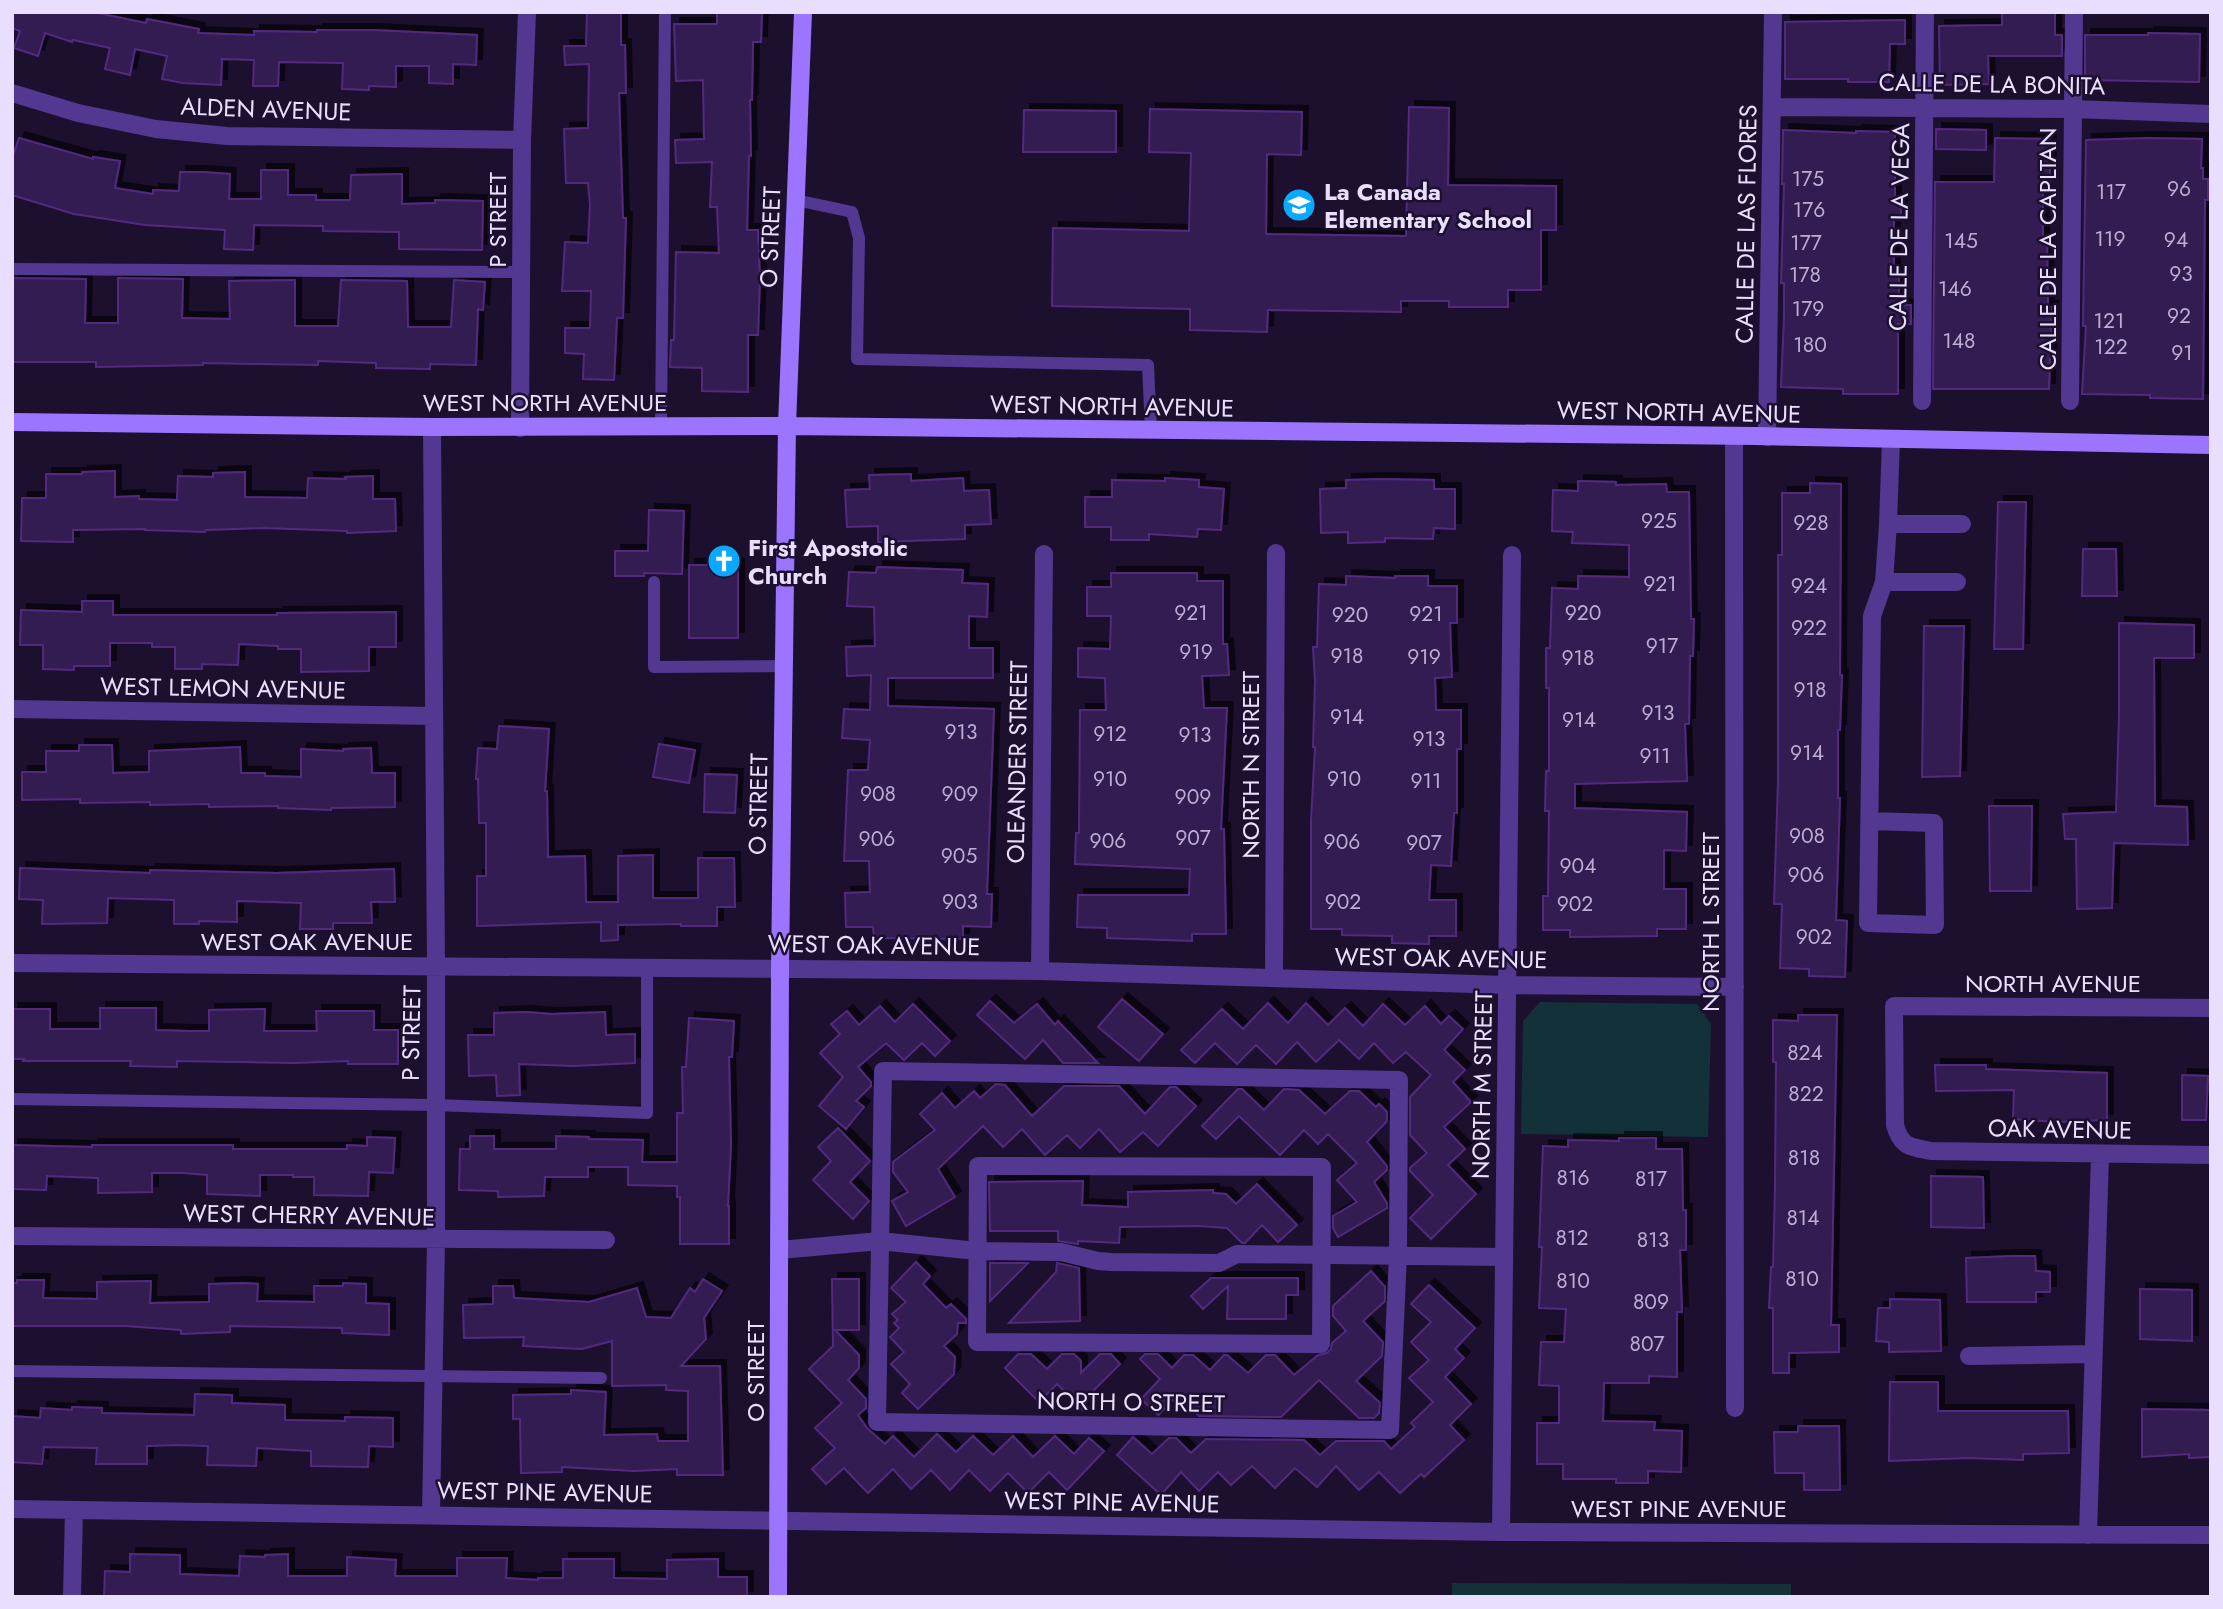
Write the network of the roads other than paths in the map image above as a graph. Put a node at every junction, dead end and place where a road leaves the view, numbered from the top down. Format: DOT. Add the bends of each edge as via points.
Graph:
graph roads {
  1 [pos="527,12"];
  2 [pos="665,12"];
  3 [pos="803,12"];
  4 [pos="1773,12"];
  5 [pos="1925,12"];
  6 [pos="2074,12"];
  7 [pos="12,93"];
  8 [pos="1772,107"];
  9 [pos="1926,107"];
  10 [pos="2073,109"];
  11 [pos="2211,114"];
  12 [pos="522,139"];
  13 [pos="796,200"];
  14 [pos="12,269"];
  15 [pos="521,272"];
  16 [pos="1922,401"];
  17 [pos="2070,401"];
  18 [pos="12,422"];
  19 [pos="787,426"];
  20 [pos="432,427"];
  21 [pos="661,427"];
  22 [pos="520,428"];
  23 [pos="1151,431"];
  24 [pos="1734,436"];
  25 [pos="1767,437"];
  26 [pos="1891,440"];
  27 [pos="2211,446"];
  28 [pos="1888,524"];
  29 [pos="1962,524"];
  30 [pos="1276,553"];
  31 [pos="1044,554"];
  32 [pos="1512,555"];
  33 [pos="653,582"];
  34 [pos="1884,582"];
  35 [pos="1957,582"];
  36 [pos="784,666"];
  37 [pos="12,709"];
  38 [pos="434,716"];
  39 [pos="1870,821"];
  40 [pos="12,963"];
  41 [pos="436,966"];
  42 [pos="647,968"];
  43 [pos="780,968"];
  44 [pos="1040,971"];
  45 [pos="1274,978"];
  46 [pos="1508,985"];
  47 [pos="1735,987"];
  48 [pos="2211,1009"];
  49 [pos="12,1099"];
  50 [pos="435,1105"];
  51 [pos="1909,1147"];
  52 [pos="2100,1155"];
  53 [pos="2211,1155"];
  54 [pos="12,1236"];
  55 [pos="606,1240"];
  56 [pos="436,1241"];
  57 [pos="880,1241"];
  58 [pos="780,1250"];
  59 [pos="977,1251"];
  60 [pos="1322,1255"];
  61 [pos="1398,1255"];
  62 [pos="1504,1257"];
  63 [pos="2093,1354"];
  64 [pos="1969,1356"];
  65 [pos="12,1371"];
  66 [pos="433,1375"];
  67 [pos="601,1378"];
  68 [pos="1735,1408"];
  69 [pos="12,1509"];
  70 [pos="74,1510"];
  71 [pos="431,1514"];
  72 [pos="779,1522"];
  73 [pos="1501,1532"];
  74 [pos="2088,1535"];
  75 [pos="2211,1535"];
  76 [pos="72,1597"];
  77 [pos="778,1597"];
  1 -- 12 [label="street, P STREET"];
  2 -- 21 [label="lane"];
  3 -- 13 [label="street, O STREET"];
  4 -- 8 [label="street, CALLE DE LAS FLORES"];
  5 -- 9 [label="street, CALLE DE LA VEGA"];
  6 -- 10 [label="street, CALLE DE LA CAPLTAN"];
  7 -- 12 [label="street, ALDEN AVENUE" via="156,129 227,136"];
  8 -- 9 [label="street, CALLE DE LA BONITA"];
  8 -- 25 [label="street, CALLE DE LAS FLORES"];
  9 -- 10 [label="street, CALLE DE LA BONITA"];
  9 -- 16 [label="street, CALLE DE LA VEGA"];
  10 -- 11 [label="street, CALLE DE LA BONITA"];
  10 -- 17 [label="street, CALLE DE LA CAPLTAN"];
  12 -- 15 [label="street, P STREET"];
  13 -- 19 [label="street, O STREET"];
  13 -- 23 [label="lane" via="852,212 859,238 857,359 1148,365"];
  14 -- 15 [label="lane"];
  15 -- 22 [label="street, P STREET"];
  18 -- 20 [label="street, WEST NORTH AVENUE"];
  19 -- 21 [label="street, WEST NORTH AVENUE"];
  19 -- 23 [label="street, WEST NORTH AVENUE"];
  19 -- 36 [label="street, O STREET"];
  20 -- 22 [label="street, WEST NORTH AVENUE"];
  20 -- 38 [label="street, P STREET"];
  21 -- 22 [label="street, WEST NORTH AVENUE"];
  23 -- 24 [label="street, WEST NORTH AVENUE"];
  24 -- 25 [label="street, WEST NORTH AVENUE"];
  24 -- 47 [label="street, NORTH L STREET"];
  25 -- 26 [label="street, WEST NORTH AVENUE"];
  26 -- 27 [label="street, WEST NORTH AVENUE"];
  26 -- 28 [label="street"];
  28 -- 29 [label="street"];
  28 -- 34 [label="street"];
  30 -- 45 [label="street, NORTH N STREET"];
  31 -- 44 [label="street, OLEANDER STREET"];
  32 -- 46 [label="street, NORTH M STREET"];
  33 -- 36 [label="lane" via="654,667"];
  34 -- 35 [label="street"];
  34 -- 39 [label="street" via="1872,616"];
  36 -- 43 [label="street, O STREET"];
  37 -- 38 [label="street, WEST LEMON AVENUE"];
  38 -- 41 [label="street, P STREET"];
  39 -- 39 [label="street" via="1868,923 1935,925 1934,823"];
  40 -- 41 [label="street, WEST OAK AVENUE"];
  41 -- 42 [label="street, WEST OAK AVENUE"];
  41 -- 50 [label="street, P STREET"];
  42 -- 43 [label="street, WEST OAK AVENUE"];
  42 -- 50 [label="lane" via="647,1113"];
  43 -- 44 [label="street, WEST OAK AVENUE"];
  43 -- 58 [label="street, O STREET"];
  44 -- 45 [label="street, WEST OAK AVENUE"];
  45 -- 46 [label="street, WEST OAK AVENUE"];
  46 -- 47 [label="street, WEST OAK AVENUE"];
  46 -- 62 [label="street, NORTH M STREET"];
  47 -- 68 [label="street, NORTH L STREET"];
  48 -- 51 [label="street, NORTH AVENUE" via="1894,1006 1895,1125 1898,1137"];
  49 -- 50 [label="lane"];
  50 -- 56 [label="street, P STREET"];
  51 -- 52 [label="street, OAK AVENUE"];
  52 -- 53 [label="street, OAK AVENUE"];
  52 -- 63 [label="street"];
  54 -- 56 [label="street, WEST CHERRY AVENUE"];
  55 -- 56 [label="street, WEST CHERRY AVENUE"];
  56 -- 66 [label="street, P STREET"];
  57 -- 58 [label="street"];
  57 -- 59 [label="street"];
  57 -- 61 [label="street, NORTH O STREET" via="883,1071 1399,1080"];
  57 -- 61 [label="street, NORTH O STREET" via="877,1422 1390,1430"];
  58 -- 72 [label="street, O STREET"];
  59 -- 60 [label="street" via="1061,1252 1098,1261 1219,1263 1237,1254"];
  59 -- 60 [label="street" via="978,1166 1322,1167"];
  59 -- 60 [label="street" via="977,1342 1321,1344"];
  60 -- 61 [label="street"];
  61 -- 62 [label="street"];
  62 -- 73 [label="street, NORTH M STREET"];
  63 -- 64 [label="street"];
  63 -- 74 [label="street"];
  65 -- 66 [label="lane"];
  66 -- 67 [label="lane"];
  66 -- 71 [label="street, P STREET"];
  69 -- 70 [label="street, WEST PINE AVENUE"];
  70 -- 71 [label="street, WEST PINE AVENUE"];
  70 -- 76 [label="street"];
  71 -- 72 [label="street, WEST PINE AVENUE"];
  72 -- 73 [label="street, WEST PINE AVENUE"];
  72 -- 77 [label="street, O STREET"];
  73 -- 74 [label="street, WEST PINE AVENUE"];
  74 -- 75 [label="street, WEST PINE AVENUE"];
}
